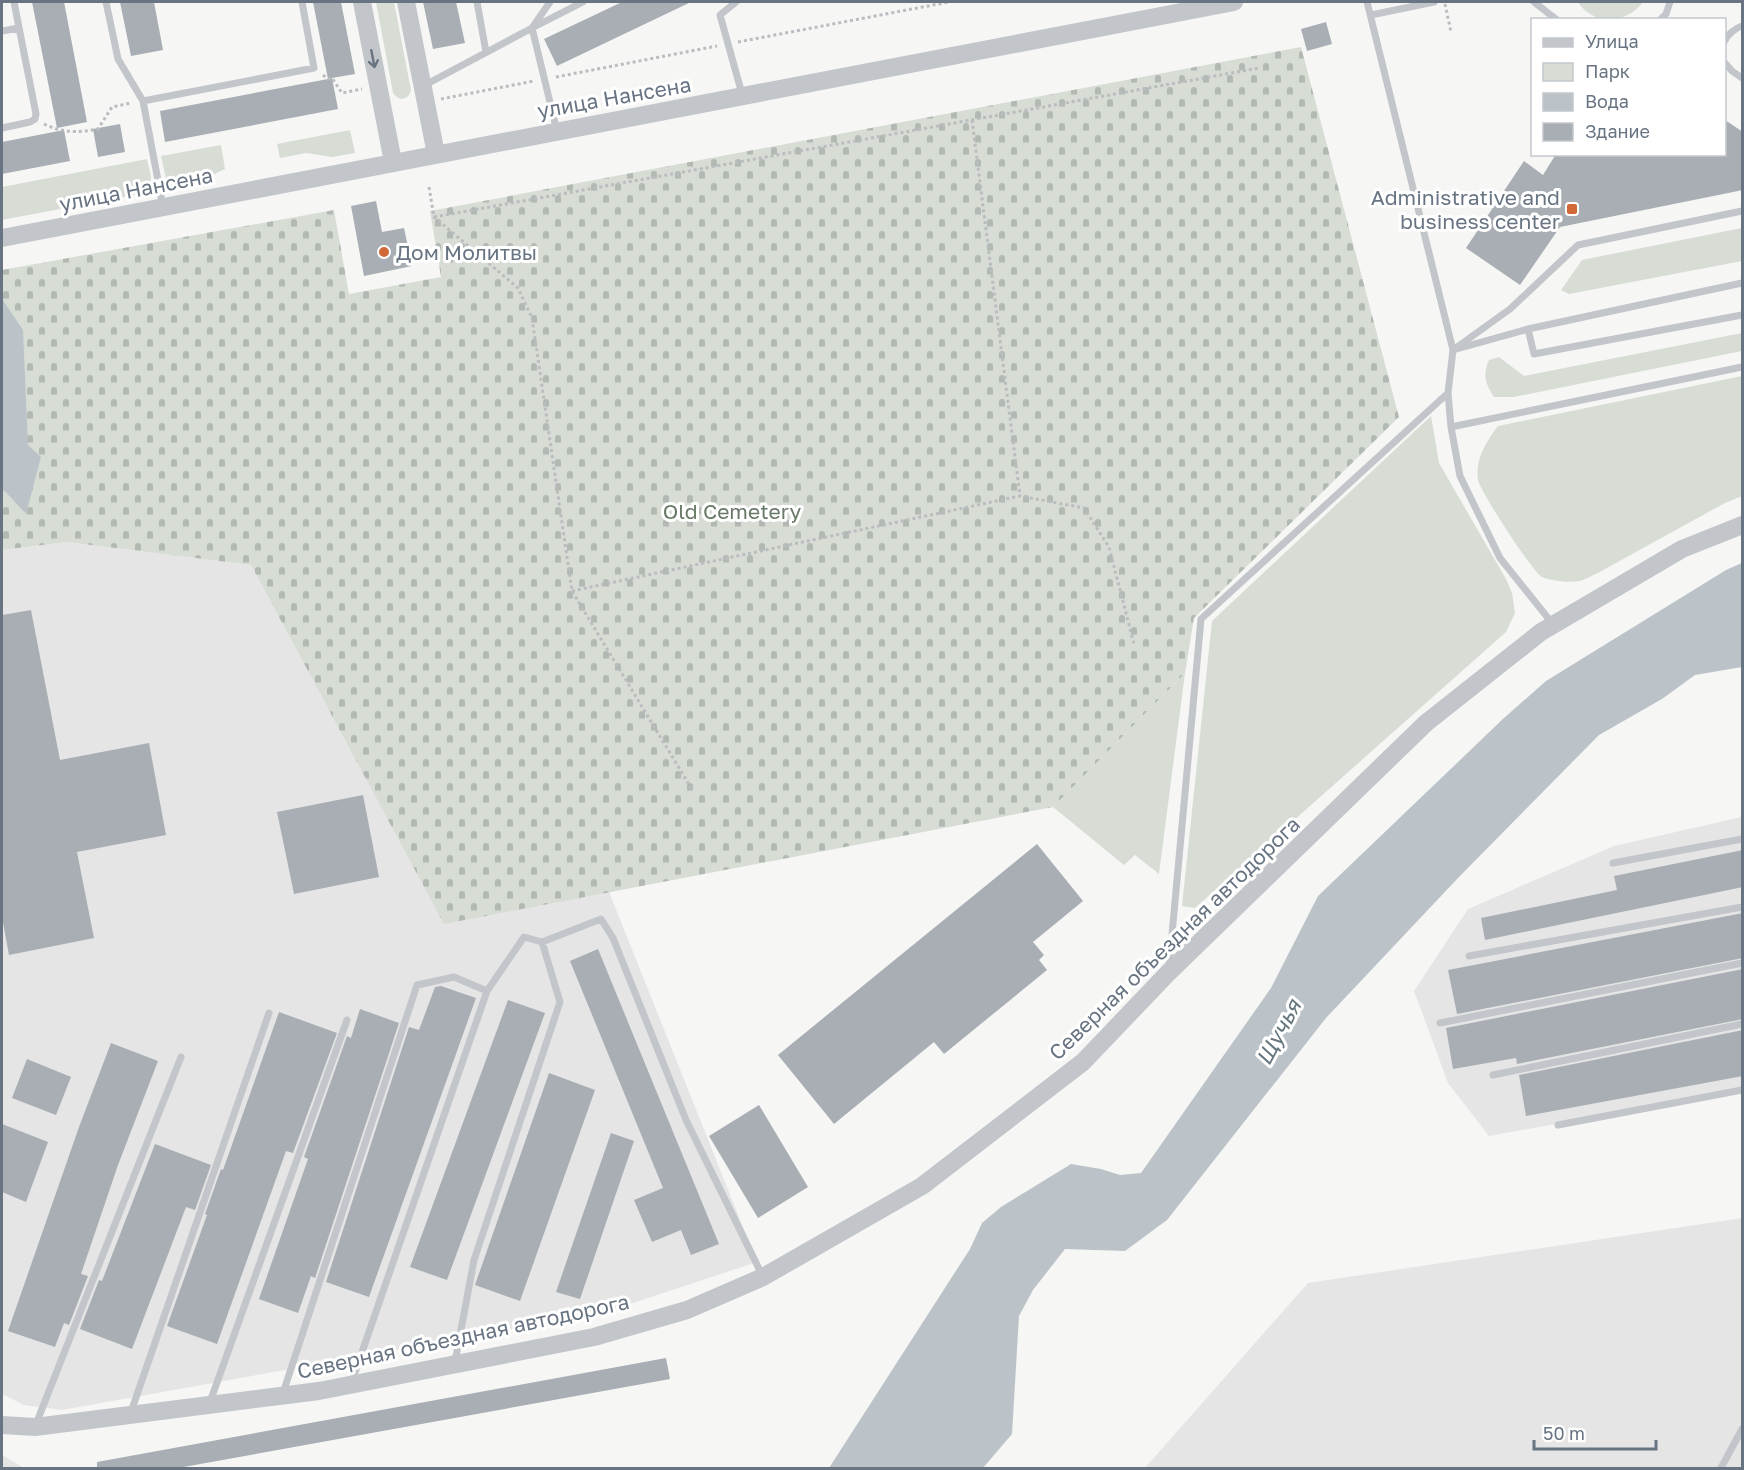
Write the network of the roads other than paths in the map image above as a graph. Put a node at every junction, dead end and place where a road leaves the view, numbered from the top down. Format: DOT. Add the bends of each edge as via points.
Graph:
graph roads {
  1 [pos="15,2"];
  2 [pos="106,2"];
  3 [pos="302,2"];
  4 [pos="362,2"];
  5 [pos="406,2"];
  6 [pos="477,2"];
  7 [pos="550,2"];
  8 [pos="583,2"];
  9 [pos="736,2"];
  10 [pos="1234,2"];
  11 [pos="1367,2"];
  12 [pos="1434,2"];
  13 [pos="1534,2"];
  14 [pos="1670,2"];
  15 [pos="1371,15"];
  16 [pos="1554,18"];
  17 [pos="1662,18"];
  18 [pos="1743,26"];
  19 [pos="19,28"];
  20 [pos="532,28"];
  21 [pos="2,31"];
  22 [pos="1726,37"];
  23 [pos="486,52"];
  24 [pos="1726,63"];
  25 [pos="1743,78"];
  26 [pos="423,86"];
  27 [pos="743,96"];
  28 [pos="143,101"];
  29 [pos="2,128"];
  30 [pos="557,131"];
  31 [pos="436,153"];
  32 [pos="393,162"];
  33 [pos="163,207"];
  34 [pos="1743,211"];
  35 [pos="2,238"];
  36 [pos="1743,283"];
  37 [pos="1743,315"];
  38 [pos="1528,329"];
  39 [pos="1453,350"];
  40 [pos="1743,367"];
  41 [pos="1448,393"];
  42 [pos="1451,427"];
  43 [pos="1743,525"];
  44 [pos="1553,625"];
  45 [pos="1743,839"];
  46 [pos="1613,862"];
  47 [pos="1743,907"];
  48 [pos="542,942"];
  49 [pos="1469,956"];
  50 [pos="1743,963"];
  51 [pos="1168,973"];
  52 [pos="487,991"];
  53 [pos="269,1013"];
  54 [pos="346,1020"];
  55 [pos="1440,1023"];
  56 [pos="1743,1024"];
  57 [pos="181,1057"];
  58 [pos="1493,1075"];
  59 [pos="1743,1090"];
  60 [pos="1558,1125"];
  61 [pos="763,1277"];
  62 [pos="455,1364"];
  63 [pos="350,1385"];
  64 [pos="283,1395"];
  65 [pos="210,1405"];
  66 [pos="130,1414"];
  67 [pos="2,1425"];
  68 [pos="35,1426"];
  69 [pos="1743,1429"];
  70 [pos="1721,1468"];
  1 -- 19 [label="lane"];
  2 -- 28 [label="lane" via="118,59"];
  3 -- 28 [label="lane" via="314,68"];
  4 -- 32 [label="street, one-way"];
  5 -- 26 [label="street"];
  6 -- 23 [label="lane"];
  7 -- 20 [label="lane"];
  8 -- 20 [label="lane"];
  9 -- 27 [label="lane" via="720,15"];
  10 -- 27 [label="street, улица Нансена"];
  11 -- 15 [label="lane"];
  12 -- 15 [label="lane"];
  13 -- 16 [label="lane"];
  14 -- 17 [label="lane"];
  15 -- 39 [label="lane"];
  18 -- 22 [label="lane"];
  19 -- 21 [label="lane"];
  19 -- 29 [label="lane" via="36,114 30,122"];
  20 -- 23 [label="lane"];
  20 -- 30 [label="lane"];
  23 -- 26 [label="lane"];
  24 -- 25 [label="lane"];
  26 -- 31 [label="street"];
  27 -- 30 [label="street, улица Нансена"];
  28 -- 33 [label="lane"];
  30 -- 31 [label="street, улица Нансена"];
  31 -- 32 [label="street, улица Нансена"];
  32 -- 33 [label="street, улица Нансена"];
  33 -- 35 [label="street, улица Нансена"];
  34 -- 39 [label="lane" via="1578,245 1510,309"];
  36 -- 38 [label="lane"];
  37 -- 38 [label="lane" via="1534,354"];
  38 -- 39 [label="lane"];
  39 -- 41 [label="lane"];
  40 -- 42 [label="lane"];
  41 -- 42 [label="lane"];
  41 -- 51 [label="lane" via="1201,619"];
  42 -- 44 [label="lane" via="1460,476 1500,558"];
  43 -- 44 [label="street, Северная объездная автодорога" via="1682,549"];
  44 -- 51 [label="street, Северная объездная автодорога" via="1426,723"];
  45 -- 46 [label="lane"];
  47 -- 49 [label="lane"];
  48 -- 52 [label="lane" via="524,937"];
  48 -- 61 [label="lane" via="601,919 613,938 686,1120"];
  48 -- 62 [label="lane" via="560,1002 474,1260"];
  50 -- 55 [label="lane"];
  51 -- 61 [label="street, Северная объездная автодорога" via="1083,1062 922,1186"];
  52 -- 63 [label="lane"];
  52 -- 64 [label="lane" via="454,977 417,985"];
  53 -- 66 [label="lane"];
  54 -- 65 [label="lane"];
  56 -- 58 [label="lane"];
  57 -- 68 [label="lane"];
  59 -- 60 [label="lane"];
  61 -- 62 [label="street, Северная объездная автодорога" via="687,1310 594,1337"];
  62 -- 63 [label="street, Северная объездная автодорога"];
  63 -- 64 [label="street, Северная объездная автодорога"];
  64 -- 65 [label="street, Северная объездная автодорога"];
  65 -- 66 [label="street, Северная объездная автодорога"];
  66 -- 68 [label="street, Северная объездная автодорога"];
  67 -- 68 [label="street, Северная объездная автодорога"];
  69 -- 70 [label="lane"];
}
